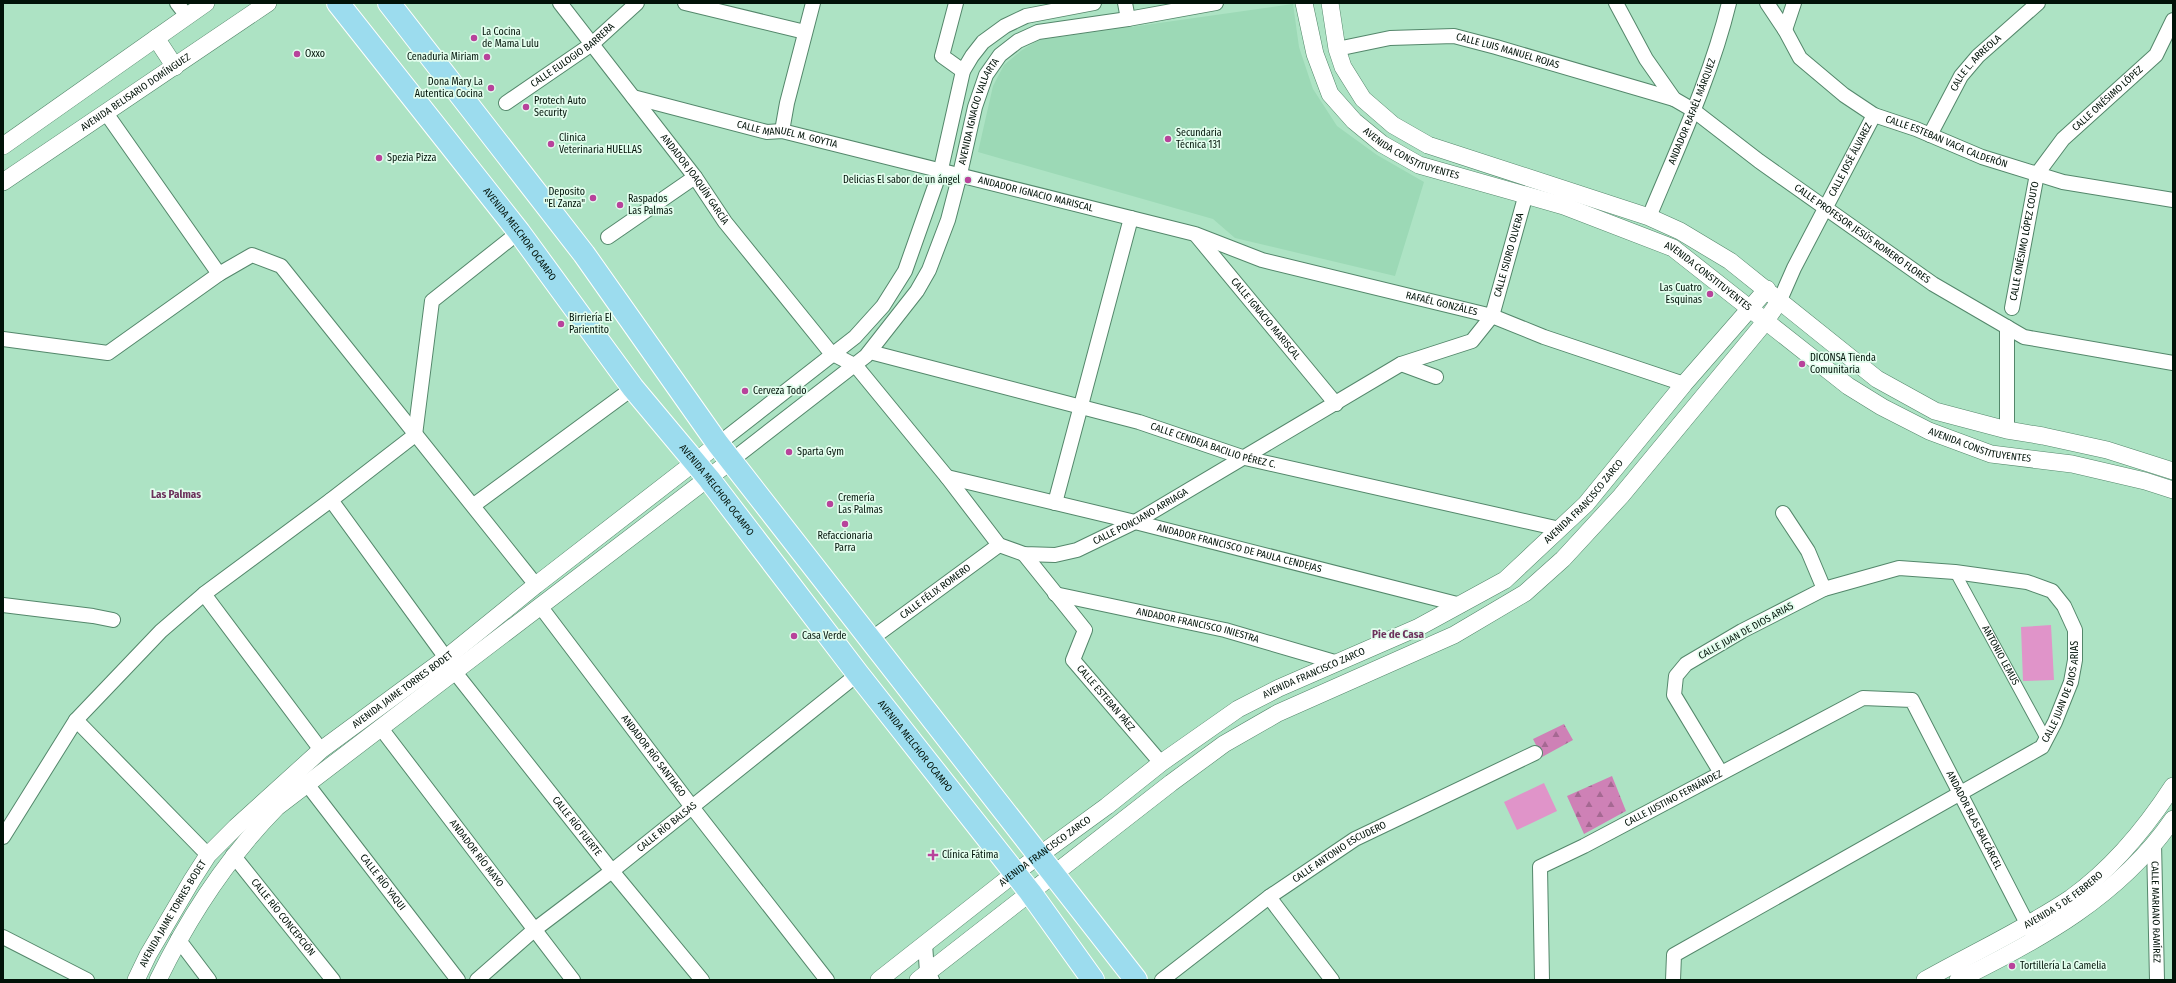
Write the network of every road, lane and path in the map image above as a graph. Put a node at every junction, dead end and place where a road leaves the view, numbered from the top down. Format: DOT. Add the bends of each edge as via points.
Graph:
graph roads {
  1 [pos="206,3"];
  2 [pos="268,3"];
  3 [pos="338,3"];
  4 [pos="389,3"];
  5 [pos="560,3"];
  6 [pos="637,3"];
  7 [pos="684,3"];
  8 [pos="813,3"];
  9 [pos="956,3"];
  10 [pos="1094,3"];
  11 [pos="1125,3"];
  12 [pos="1216,3"];
  13 [pos="1304,3"];
  14 [pos="1330,3"];
  15 [pos="1616,3"];
  16 [pos="1729,3"];
  17 [pos="1767,3"];
  18 [pos="1794,3"];
  19 [pos="2038,3"];
  20 [pos="182,10"];
  21 [pos="1128,19"];
  22 [pos="2173,20"];
  23 [pos="1785,30"];
  24 [pos="805,32"];
  25 [pos="156,38"];
  26 [pos="592,44"];
  27 [pos="1337,49"];
  28 [pos="175,67"];
  29 [pos="963,71"];
  30 [pos="634,97"];
  31 [pos="1674,99"];
  32 [pos="506,103"];
  33 [pos="1693,110"];
  34 [pos="106,112"];
  35 [pos="1874,115"];
  36 [pos="782,130"];
  37 [pos="1930,136"];
  38 [pos="3,146"];
  39 [pos="941,169"];
  40 [pos="960,174"];
  41 [pos="2037,174"];
  42 [pos="695,177"];
  43 [pos="3,182"];
  44 [pos="1526,194"];
  45 [pos="2173,200"];
  46 [pos="1581,203"];
  47 [pos="1827,208"];
  48 [pos="1649,217"];
  49 [pos="1131,218"];
  50 [pos="519,232"];
  51 [pos="1195,234"];
  52 [pos="608,237"];
  53 [pos="1794,268"];
  54 [pos="219,274"];
  55 [pos="1767,289"];
  56 [pos="1780,300"];
  57 [pos="2012,308"];
  58 [pos="1751,309"];
  59 [pos="1492,316"];
  60 [pos="1765,322"];
  61 [pos="2008,328"];
  62 [pos="3,338"];
  63 [pos="1836,346"];
  64 [pos="870,352"];
  65 [pos="831,353"];
  66 [pos="1401,364"];
  67 [pos="1819,364"];
  68 [pos="2173,364"];
  69 [pos="856,366"];
  70 [pos="1436,377"];
  71 [pos="1684,384"];
  72 [pos="633,388"];
  73 [pos="1336,404"];
  74 [pos="1080,408"];
  75 [pos="2007,430"];
  76 [pos="415,435"];
  77 [pos="718,444"];
  78 [pos="1245,458"];
  79 [pos="732,460"];
  80 [pos="694,462"];
  81 [pos="2173,471"];
  82 [pos="947,477"];
  83 [pos="709,479"];
  84 [pos="2173,490"];
  85 [pos="331,500"];
  86 [pos="1055,503"];
  87 [pos="474,505"];
  88 [pos="1783,513"];
  89 [pos="1135,522"];
  90 [pos="1560,529"];
  91 [pos="999,545"];
  92 [pos="1024,554"];
  93 [pos="1955,572"];
  94 [pos="536,585"];
  95 [pos="1824,589"];
  96 [pos="204,594"];
  97 [pos="1055,594"];
  98 [pos="3,605"];
  99 [pos="1461,605"];
  100 [pos="540,606"];
  101 [pos="113,620"];
  102 [pos="871,639"];
  103 [pos="1338,663"];
  104 [pos="450,665"];
  105 [pos="858,674"];
  106 [pos="1912,700"];
  107 [pos="76,720"];
  108 [pos="380,727"];
  109 [pos="2046,739"];
  110 [pos="321,750"];
  111 [pos="1535,753"];
  112 [pos="1161,763"];
  113 [pos="1721,773"];
  114 [pos="307,784"];
  115 [pos="2173,786"];
  116 [pos="1959,795"];
  117 [pos="692,807"];
  118 [pos="2173,819"];
  119 [pos="3,837"];
  120 [pos="2154,843"];
  121 [pos="208,855"];
  122 [pos="233,855"];
  123 [pos="1038,856"];
  124 [pos="612,871"];
  125 [pos="1015,873"];
  126 [pos="1053,874"];
  127 [pos="1030,892"];
  128 [pos="1269,897"];
  129 [pos="2027,924"];
  130 [pos="534,930"];
  131 [pos="3,937"];
  132 [pos="178,939"];
  133 [pos="2036,940"];
  134 [pos="925,944"];
  135 [pos="926,977"];
  136 [pos="87,980"];
  137 [pos="136,980"];
  138 [pos="158,980"];
  139 [pos="209,980"];
  140 [pos="333,980"];
  141 [pos="458,980"];
  142 [pos="477,980"];
  143 [pos="573,980"];
  144 [pos="702,980"];
  145 [pos="827,980"];
  146 [pos="879,980"];
  147 [pos="1093,980"];
  148 [pos="1136,980"];
  149 [pos="1162,980"];
  150 [pos="1332,980"];
  151 [pos="1542,980"];
  152 [pos="1673,980"];
  153 [pos="1925,980"];
  154 [pos="1958,980"];
  155 [pos="2157,980"];
  1 -- 20 [label="street"];
  2 -- 28 [label="street, AVENIDA BELISARIO DOMÍNGUEZ"];
  3 -- 50 [label="main road, AVENIDA MELCHOR OCAMPO"];
  4 -- 77 [label="main road" via="584,254"];
  5 -- 26 [label="street, ANDADOR JOAQUÍN GARCÍA"];
  6 -- 26 [label="street, CALLE EULOGIO BARRERA"];
  7 -- 24 [label="street"];
  8 -- 24 [label="street"];
  9 -- 29 [label="street" via="942,56"];
  10 -- 29 [label="street, AVENIDA IGNACIO VALLARTA" via="1026,16 1005,26 983,42"];
  11 -- 21 [label="street"];
  12 -- 21 [label="street, AVENIDA IGNACIO VALLARTA"];
  13 -- 44 [label="street, AVENIDA CONSTITUYENTES" via="1315,54 1330,94 1354,121 1382,144 1419,165"];
  14 -- 27 [label="street, AVENIDA CONSTITUYENTES"];
  15 -- 31 [label="street, CALLE PROFESOR JESÚS ROMERO FLORES" via="1646,59"];
  16 -- 33 [label="street, ANDADOR RAFAÉL MÁRQUEZ" via="1721,35"];
  17 -- 23 [label="street, CALLE ESTEBAN VACA CALDERÓN"];
  18 -- 23 [label="street"];
  19 -- 37 [label="street, CALLE L. ARREOLA" via="1978,56 1961,76"];
  20 -- 25 [label="street"];
  21 -- 40 [label="street, AVENIDA IGNACIO VALLARTA" via="1038,32 1018,41 1000,55 986,75 975,107"];
  22 -- 41 [label="street, CALLE ONÉSIMO LÓPEZ" via="2156,55 2124,87 2064,139"];
  23 -- 35 [label="street, CALLE ESTEBAN VACA CALDERÓN" via="1800,58 1844,95"];
  24 -- 36 [label="street"];
  25 -- 28 [label="street"];
  25 -- 38 [label="street"];
  26 -- 30 [label="street, ANDADOR JOAQUÍN GARCÍA"];
  26 -- 32 [label="street, CALLE EULOGIO BARRERA"];
  27 -- 31 [label="street, CALLE LUIS MANUEL ROJAS" via="1390,38 1454,36"];
  27 -- 46 [label="street, AVENIDA CONSTITUYENTES" via="1363,100 1393,125 1428,145"];
  28 -- 34 [label="street, AVENIDA BELISARIO DOMÍNGUEZ"];
  29 -- 39 [label="street, AVENIDA IGNACIO VALLARTA"];
  30 -- 36 [label="street, CALLE MANUEL M. GOYTIA" via="767,132"];
  30 -- 42 [label="street, ANDADOR JOAQUÍN GARCÍA"];
  31 -- 33 [label="street, CALLE PROFESOR JESÚS ROMERO FLORES"];
  33 -- 47 [label="street, CALLE PROFESOR JESÚS ROMERO FLORES"];
  33 -- 48 [label="street, ANDADOR RAFAÉL MÁRQUEZ"];
  34 -- 43 [label="street, AVENIDA BELISARIO DOMÍNGUEZ"];
  34 -- 54 [label="street"];
  35 -- 37 [label="street, CALLE ESTEBAN VACA CALDERÓN"];
  35 -- 47 [label="street, CALLE JOSÉ ÁLVAREZ"];
  36 -- 39 [label="street, CALLE MANUEL M. GOYTIA"];
  37 -- 41 [label="street, CALLE ESTEBAN VACA CALDERÓN" via="1982,157"];
  39 -- 40 [label="street, ANDADOR IGNACIO MARISCAL"];
  39 -- 65 [label="street, AVENIDA IGNACIO VALLARTA" via="905,271 883,306 855,337"];
  40 -- 49 [label="street, ANDADOR IGNACIO MARISCAL"];
  40 -- 64 [label="street, AVENIDA IGNACIO VALLARTA" via="948,220 929,270 917,291"];
  41 -- 45 [label="street, CALLE ESTEBAN VACA CALDERÓN" via="2063,182"];
  41 -- 57 [label="street, CALLE ONÉSIMO LÓPEZ COUTO"];
  42 -- 52 [label="street"];
  42 -- 65 [label="street, ANDADOR JOAQUÍN GARCÍA" via="725,222"];
  44 -- 46 [label="street, AVENIDA CONSTITUYENTES"];
  44 -- 59 [label="street, CALLE ISIDRO OLVERA"];
  46 -- 48 [label="street, AVENIDA CONSTITUYENTES"];
  46 -- 58 [label="street, AVENIDA CONSTITUYENTES" via="1672,248"];
  47 -- 53 [label="street, CALLE JOSÉ ÁLVAREZ"];
  47 -- 61 [label="street, CALLE PROFESOR JESÚS ROMERO FLORES" via="1933,284"];
  48 -- 55 [label="street, AVENIDA CONSTITUYENTES" via="1680,231 1730,261"];
  49 -- 51 [label="street, ANDADOR IGNACIO MARISCAL"];
  49 -- 74 [label="street"];
  50 -- 72 [label="main road, AVENIDA MELCHOR OCAMPO"];
  50 -- 76 [label="street" via="432,301"];
  51 -- 59 [label="street, RAFAÉL GONZÁLES" via="1262,260"];
  51 -- 73 [label="street, CALLE IGNACIO MARISCAL"];
  53 -- 55 [label="street, CALLE JOSÉ ÁLVAREZ"];
  53 -- 56 [label="street, CALLE JOSÉ ÁLVAREZ"];
  54 -- 62 [label="street" via="108,353"];
  54 -- 76 [label="street" via="252,255 281,266"];
  55 -- 56 [label="street, AVENIDA CONSTITUYENTES"];
  55 -- 58 [label="street, AVENIDA FRANCISCO ZARCO"];
  56 -- 60 [label="street, AVENIDA FRANCISCO ZARCO"];
  56 -- 63 [label="street, AVENIDA CONSTITUYENTES"];
  58 -- 60 [label="street, AVENIDA CONSTITUYENTES"];
  58 -- 71 [label="street, AVENIDA FRANCISCO ZARCO"];
  59 -- 66 [label="street, CALLE PONCIANO ARRIAGA" via="1472,341"];
  59 -- 71 [label="street, RAFAÉL GONZÁLES" via="1544,337"];
  60 -- 67 [label="street, AVENIDA CONSTITUYENTES"];
  60 -- 126 [label="street, AVENIDA FRANCISCO ZARCO" via="1621,496 1563,559 1525,593 1454,635 1278,713 1224,744"];
  61 -- 68 [label="street, CALLE PROFESOR JESÚS ROMERO FLORES" via="2024,337"];
  61 -- 75 [label="street"];
  63 -- 67 [label="street"];
  63 -- 75 [label="street, AVENIDA CONSTITUYENTES" via="1877,379 1935,411"];
  64 -- 69 [label="street, AVENIDA IGNACIO VALLARTA"];
  64 -- 74 [label="street, CALLE CENDEJA BACILIO PÉREZ C."];
  65 -- 69 [label="street"];
  65 -- 77 [label="street, AVENIDA IGNACIO VALLARTA"];
  66 -- 70 [label="street"];
  66 -- 73 [label="street, CALLE PONCIANO ARRIAGA"];
  67 -- 84 [label="street, AVENIDA CONSTITUYENTES" via="1882,407 1929,431 1991,454 2072,464 2145,480"];
  69 -- 79 [label="street, AVENIDA IGNACIO VALLARTA"];
  69 -- 82 [label="street"];
  71 -- 90 [label="street, AVENIDA FRANCISCO ZARCO" via="1586,504"];
  72 -- 80 [label="main road, AVENIDA MELCHOR OCAMPO"];
  72 -- 87 [label="street"];
  73 -- 78 [label="street, CALLE PONCIANO ARRIAGA"];
  74 -- 78 [label="street, CALLE CENDEJA BACILIO PÉREZ C." via="1139,422"];
  74 -- 86 [label="street"];
  75 -- 81 [label="street, AVENIDA CONSTITUYENTES" via="2106,450"];
  76 -- 85 [label="street"];
  76 -- 87 [label="street"];
  77 -- 79 [label="main road"];
  77 -- 80 [label="street, AVENIDA JAIME TORRES BODET"];
  78 -- 89 [label="street, CALLE PONCIANO ARRIAGA"];
  78 -- 90 [label="street, CALLE CENDEJA BACILIO PÉREZ C."];
  79 -- 83 [label="street, AVENIDA JAIME TORRES BODET"];
  79 -- 102 [label="main road"];
  80 -- 83 [label="main road, AVENIDA MELCHOR OCAMPO"];
  80 -- 94 [label="street, AVENIDA JAIME TORRES BODET"];
  82 -- 86 [label="street, ANDADOR FRANCISCO DE PAULA CENDEJAS"];
  82 -- 91 [label="street"];
  83 -- 100 [label="street, AVENIDA JAIME TORRES BODET"];
  83 -- 105 [label="main road, AVENIDA MELCHOR OCAMPO"];
  85 -- 96 [label="street"];
  85 -- 104 [label="street, CALLE RÍO FUERTE"];
  86 -- 89 [label="street, ANDADOR FRANCISCO DE PAULA CENDEJAS"];
  87 -- 94 [label="street"];
  88 -- 95 [label="street" via="1808,551"];
  89 -- 92 [label="street, CALLE PONCIANO ARRIAGA" via="1077,550 1056,555"];
  89 -- 99 [label="street, ANDADOR FRANCISCO DE PAULA CENDEJAS"];
  90 -- 99 [label="street, AVENIDA FRANCISCO ZARCO" via="1505,580"];
  91 -- 92 [label="street, CALLE PONCIANO ARRIAGA"];
  91 -- 102 [label="street, CALLE FÉLIX ROMERO"];
  92 -- 97 [label="street, CALLE ESTEBAN PÁEZ"];
  93 -- 95 [label="street, CALLE JUAN DE DIOS ARIAS" via="1899,568"];
  93 -- 109 [label="street, ANTONIO LEMUS"];
  93 -- 109 [label="street, CALLE JUAN DE DIOS ARIAS" via="2027,582 2052,591 2064,606 2074,630 2075,660 2071,682"];
  94 -- 104 [label="street, AVENIDA JAIME TORRES BODET"];
  95 -- 113 [label="street, CALLE JUAN DE DIOS ARIAS" via="1742,631 1686,664 1676,676 1674,695"];
  96 -- 107 [label="street" via="161,631"];
  96 -- 110 [label="street"];
  97 -- 103 [label="street, ANDADOR FRANCISCO INIESTRA" via="1225,630"];
  97 -- 112 [label="street, CALLE ESTEBAN PÁEZ" via="1085,630 1073,660"];
  98 -- 101 [label="street"];
  99 -- 103 [label="street, AVENIDA FRANCISCO ZARCO" via="1419,628"];
  100 -- 104 [label="street, AVENIDA JAIME TORRES BODET"];
  100 -- 117 [label="street, ANDADOR RÍO SANTIAGO"];
  102 -- 123 [label="main road"];
  103 -- 112 [label="street, AVENIDA FRANCISCO ZARCO" via="1238,709"];
  104 -- 108 [label="street, AVENIDA JAIME TORRES BODET"];
  104 -- 110 [label="street, AVENIDA JAIME TORRES BODET"];
  104 -- 124 [label="street, CALLE RÍO FUERTE"];
  105 -- 117 [label="street, CALLE RÍO BALSAS"];
  105 -- 125 [label="main road, AVENIDA MELCHOR OCAMPO"];
  106 -- 113 [label="street, CALLE JUSTINO FERNÁNDEZ" via="1863,698"];
  106 -- 116 [label="street, ANDADOR BLAS BALCÁRCEL"];
  107 -- 119 [label="street"];
  107 -- 121 [label="street"];
  108 -- 114 [label="street, AVENIDA JAIME TORRES BODET"];
  108 -- 130 [label="street, ANDADOR RÍO MAYO"];
  109 -- 116 [label="street, CALLE JUAN DE DIOS ARIAS" via="2042,747"];
  110 -- 121 [label="street, AVENIDA JAIME TORRES BODET"];
  111 -- 128 [label="street, CALLE ANTONIO ESCUDERO" via="1355,839"];
  112 -- 123 [label="street, AVENIDA FRANCISCO ZARCO"];
  113 -- 151 [label="street, CALLE JUSTINO FERNÁNDEZ" via="1540,868"];
  114 -- 122 [label="street, AVENIDA JAIME TORRES BODET" via="277,807"];
  114 -- 141 [label="street, CALLE RÍO YAQUI"];
  115 -- 129 [label="street, AVENIDA 5 DE FEBRERO" via="2143,829 2114,862 2071,898"];
  116 -- 129 [label="street, ANDADOR BLAS BALCÁRCEL"];
  116 -- 152 [label="street, CALLE JUAN DE DIOS ARIAS" via="1674,955"];
  117 -- 124 [label="street, CALLE RÍO BALSAS"];
  117 -- 145 [label="street, ANDADOR RÍO SANTIAGO"];
  118 -- 120 [label="street, AVENIDA 5 DE FEBRERO"];
  120 -- 133 [label="street, AVENIDA 5 DE FEBRERO" via="2135,866 2078,914"];
  120 -- 155 [label="street, CALLE MARIANO RAMÍREZ"];
  121 -- 137 [label="street, AVENIDA JAIME TORRES BODET" via="148,955"];
  122 -- 132 [label="street, AVENIDA JAIME TORRES BODET"];
  122 -- 140 [label="street, CALLE RÍO CONCEPCIÓN"];
  123 -- 125 [label="street, AVENIDA FRANCISCO ZARCO"];
  123 -- 126 [label="main road"];
  124 -- 130 [label="street, CALLE RÍO BALSAS"];
  124 -- 144 [label="street, CALLE RÍO FUERTE"];
  125 -- 127 [label="main road, AVENIDA MELCHOR OCAMPO"];
  125 -- 134 [label="street, AVENIDA FRANCISCO ZARCO"];
  126 -- 127 [label="street, AVENIDA FRANCISCO ZARCO"];
  126 -- 148 [label="main road"];
  127 -- 135 [label="street, AVENIDA FRANCISCO ZARCO"];
  127 -- 147 [label="main road, AVENIDA MELCHOR OCAMPO"];
  128 -- 149 [label="street, CALLE ANTONIO ESCUDERO"];
  128 -- 150 [label="street"];
  129 -- 133 [label="street, ANDADOR BLAS BALCÁRCEL"];
  129 -- 153 [label="street, AVENIDA 5 DE FEBRERO"];
  130 -- 142 [label="street, CALLE RÍO BALSAS"];
  130 -- 143 [label="street, ANDADOR RÍO MAYO"];
  131 -- 136 [label="street"];
  132 -- 138 [label="street, AVENIDA JAIME TORRES BODET"];
  132 -- 139 [label="street"];
  133 -- 154 [label="street, AVENIDA 5 DE FEBRERO"];
  134 -- 135 [label="street"];
  134 -- 146 [label="street, AVENIDA FRANCISCO ZARCO"];
}
